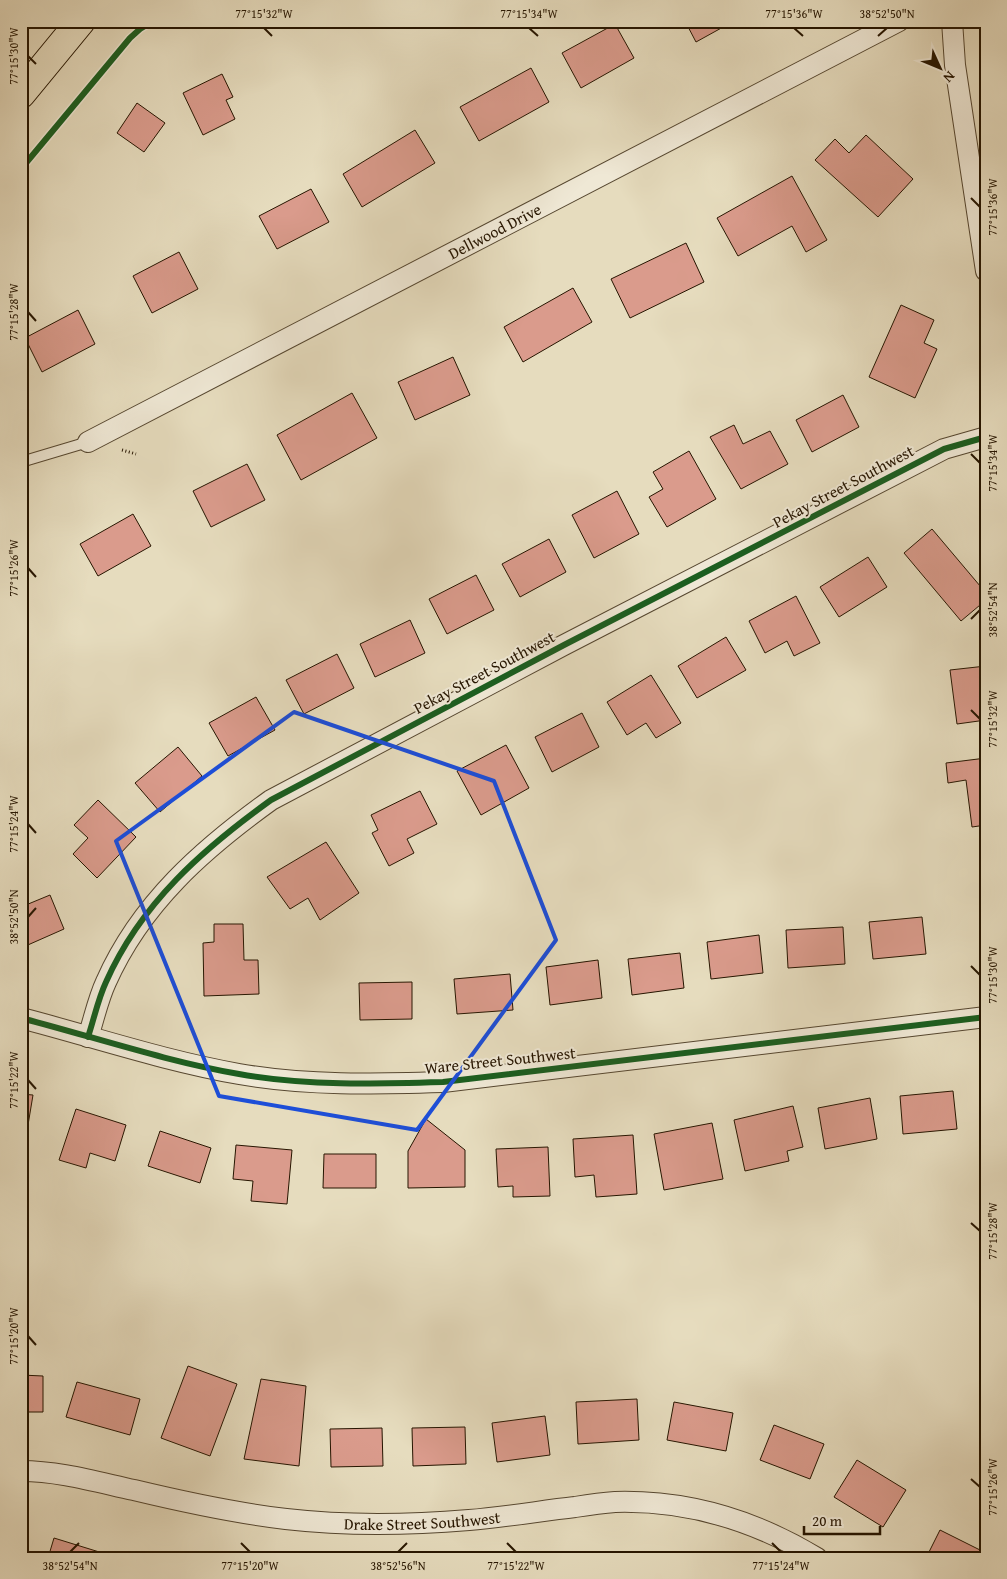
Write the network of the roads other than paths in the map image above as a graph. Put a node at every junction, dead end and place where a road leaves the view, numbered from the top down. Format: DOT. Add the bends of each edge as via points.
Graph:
graph roads {
  1 [pos="81,21"];
  2 [pos="899,21"];
  3 [pos="952,21"];
  4 [pos="21,94"];
  5 [pos="986,271"];
  6 [pos="986,437"];
  7 [pos="88,442"];
  8 [pos="21,462"];
  9 [pos="986,1017"];
  10 [pos="21,1018"];
  11 [pos="88,1037"];
  12 [pos="21,1471"];
  13 [pos="817,1558"];
  1 -- 4 [label="highway"];
  2 -- 7 [label="street, Dellwood Drive"];
  3 -- 5 [label="street" via="955,65"];
  6 -- 11 [label="street, Pekay Street Southwest" via="944,449 271,800 232,828 184,871 150,908 125,944 105,983"];
  7 -- 8 [label="lane"];
  9 -- 11 [label="street, Ware Street Southwest" via="443,1082 370,1084 300,1082 240,1074 158,1057"];
  10 -- 11 [label="street, Ware Street Southwest"];
  12 -- 13 [label="street, Drake Street Southwest" via="82,1478 206,1507 326,1522 407,1524 471,1520 614,1502 656,1503 703,1510 749,1525"];
}
